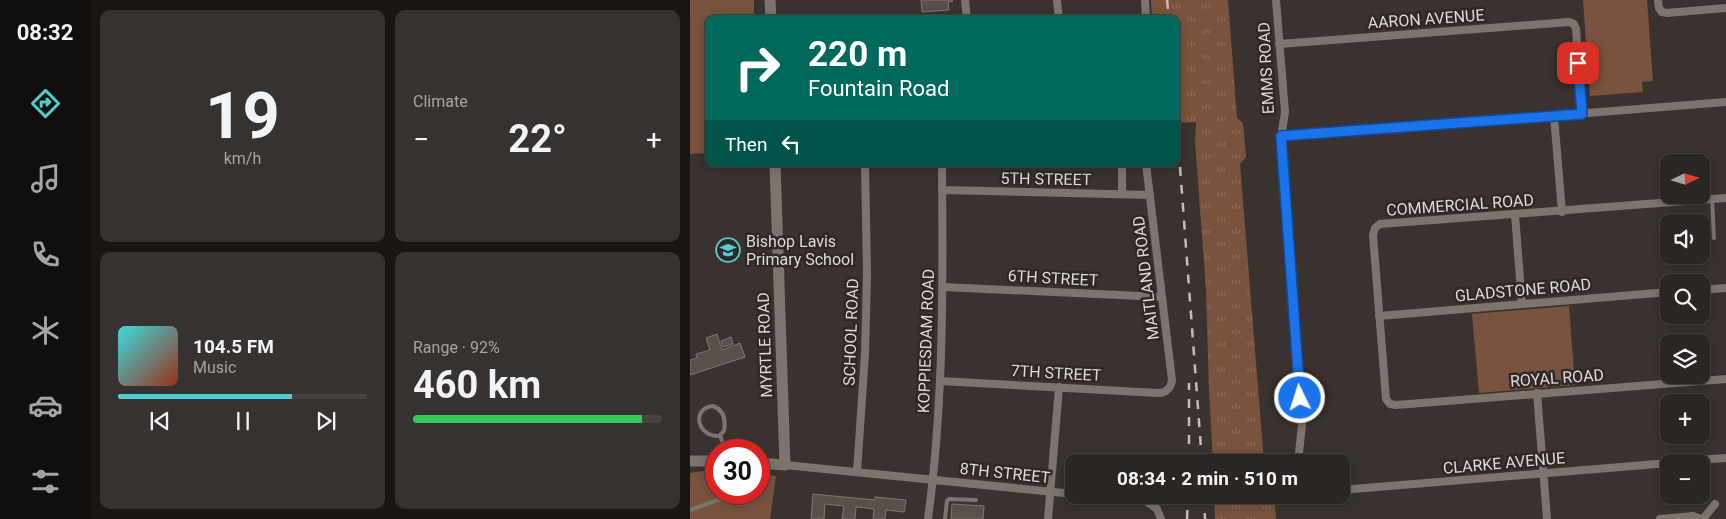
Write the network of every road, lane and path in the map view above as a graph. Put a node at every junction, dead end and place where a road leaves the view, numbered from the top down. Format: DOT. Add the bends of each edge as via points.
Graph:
graph roads {
  1 [pos="770,0"];
  2 [pos="966,0"];
  3 [pos="1057,0"];
  4 [pos="1145,0"];
  5 [pos="1276,0"];
  6 [pos="1658,0"];
  7 [pos="1726,8"];
  8 [pos="771,15"];
  9 [pos="967,15"];
  10 [pos="1059,15"];
  11 [pos="1146,15"];
  12 [pos="1279,44"];
  13 [pos="1726,102"];
  14 [pos="1582,114"];
  15 [pos="1554,116"];
  16 [pos="1281,136"];
  17 [pos="776,167"];
  18 [pos="865,167"];
  19 [pos="942,167"];
  20 [pos="1122,167"];
  21 [pos="1146,167"];
  22 [pos="942,190"];
  23 [pos="1122,194"];
  24 [pos="1150,195"];
  25 [pos="1726,198"];
  26 [pos="1712,199"];
  27 [pos="1562,212"];
  28 [pos="1515,216"];
  29 [pos="1714,238"];
  30 [pos="943,287"];
  31 [pos="1726,288"];
  32 [pos="1710,289"];
  33 [pos="1660,293"];
  34 [pos="1162,297"];
  35 [pos="1522,304"];
  36 [pos="1379,316"];
  37 [pos="1726,379"];
  38 [pos="940,381"];
  39 [pos="1058,387"];
  40 [pos="1169,389"];
  41 [pos="1537,393"];
  42 [pos="1390,404"];
  43 [pos="720,435"];
  44 [pos="721,439"];
  45 [pos="1299,454"];
  46 [pos="1726,458"];
  47 [pos="1710,459"];
  48 [pos="690,461"];
  49 [pos="705,461"];
  50 [pos="770,463"];
  51 [pos="785,464"];
  52 [pos="1660,464"];
  53 [pos="857,472"];
  54 [pos="1544,473"];
  55 [pos="933,480"];
  56 [pos="1350,489"];
  57 [pos="1050,491"];
  58 [pos="1065,493"];
  59 [pos="976,500"];
  60 [pos="707,504"];
  61 [pos="1149,504"];
  62 [pos="1715,504"];
  63 [pos="690,510"];
  64 [pos="928,519"];
  65 [pos="944,519"];
  66 [pos="1048,519"];
  67 [pos="1161,519"];
  68 [pos="1547,519"];
  69 [pos="1660,519"];
  70 [pos="1702,519"];
  1 -- 8 [label="street"];
  2 -- 9 [label="street"];
  3 -- 10 [label="street"];
  4 -- 11 [label="street"];
  5 -- 12 [label="street, EMMS ROAD"];
  6 -- 7 [label="street" via="1659,8 1667,13"];
  12 -- 14 [label="street, AARON AVENUE" via="1569,22 1576,29"];
  12 -- 16 [label="street, EMMS ROAD" via="1284,112"];
  13 -- 14 [label="street"];
  14 -- 15 [label="street"];
  15 -- 16 [label="street"];
  15 -- 27 [label="street"];
  16 -- 45 [label="street, EMMS ROAD" via="1302,425"];
  17 -- 51 [label="street, MYRTLE ROAD"];
  18 -- 53 [label="street, SCHOOL ROAD" via="868,274"];
  19 -- 22 [label="street, KOPPIESDAM ROAD"];
  20 -- 23 [label="street"];
  21 -- 24 [label="street, MAITLAND ROAD"];
  22 -- 23 [label="street, 5TH STREET"];
  22 -- 30 [label="street, KOPPIESDAM ROAD"];
  23 -- 24 [label="street, 5TH STREET"];
  24 -- 34 [label="street, MAITLAND ROAD"];
  25 -- 26 [label="street, COMMERCIAL ROAD"];
  26 -- 27 [label="street, COMMERCIAL ROAD"];
  26 -- 29 [label="lane"];
  27 -- 28 [label="street, COMMERCIAL ROAD"];
  28 -- 35 [label="street"];
  28 -- 36 [label="street, COMMERCIAL ROAD" via="1380,224 1373,235"];
  30 -- 34 [label="street, 6TH STREET"];
  30 -- 38 [label="street, KOPPIESDAM ROAD"];
  31 -- 32 [label="street"];
  33 -- 35 [label="street, GLADSTONE ROAD"];
  34 -- 40 [label="street, MAITLAND ROAD" via="1172,380"];
  35 -- 36 [label="street, GLADSTONE ROAD"];
  36 -- 42 [label="street, COMMERCIAL ROAD" via="1386,399"];
  37 -- 41 [label="street, ROYAL ROAD"];
  38 -- 39 [label="street, 7TH STREET"];
  38 -- 55 [label="street, KOPPIESDAM ROAD"];
  39 -- 40 [label="street, 7TH STREET" via="1161,393"];
  39 -- 57 [label="street"];
  41 -- 42 [label="street, ROYAL ROAD"];
  41 -- 54 [label="street"];
  43 -- 43 [label="lane" via="709,435 701,428 700,414 707,407 718,408 724,418 725,428"];
  43 -- 44 [label="lane"];
  46 -- 47 [label="street, CLARKE AVENUE"];
  48 -- 49 [label="street"];
  50 -- 51 [label="street"];
  51 -- 53 [label="street, 8TH STREET"];
  52 -- 54 [label="street, CLARKE AVENUE"];
  53 -- 55 [label="street, 8TH STREET"];
  54 -- 56 [label="street, CLARKE AVENUE"];
  54 -- 68 [label="street"];
  55 -- 57 [label="street, 8TH STREET"];
  55 -- 64 [label="street, KOPPIESDAM ROAD"];
  57 -- 58 [label="street, 8TH STREET"];
  57 -- 66 [label="street"];
  59 -- 65 [label="lane" via="949,498"];
  60 -- 63 [label="lane"];
  61 -- 67 [label="street"];
  62 -- 70 [label="street"];
  69 -- 70 [label="street" via="1693,516"];
}
